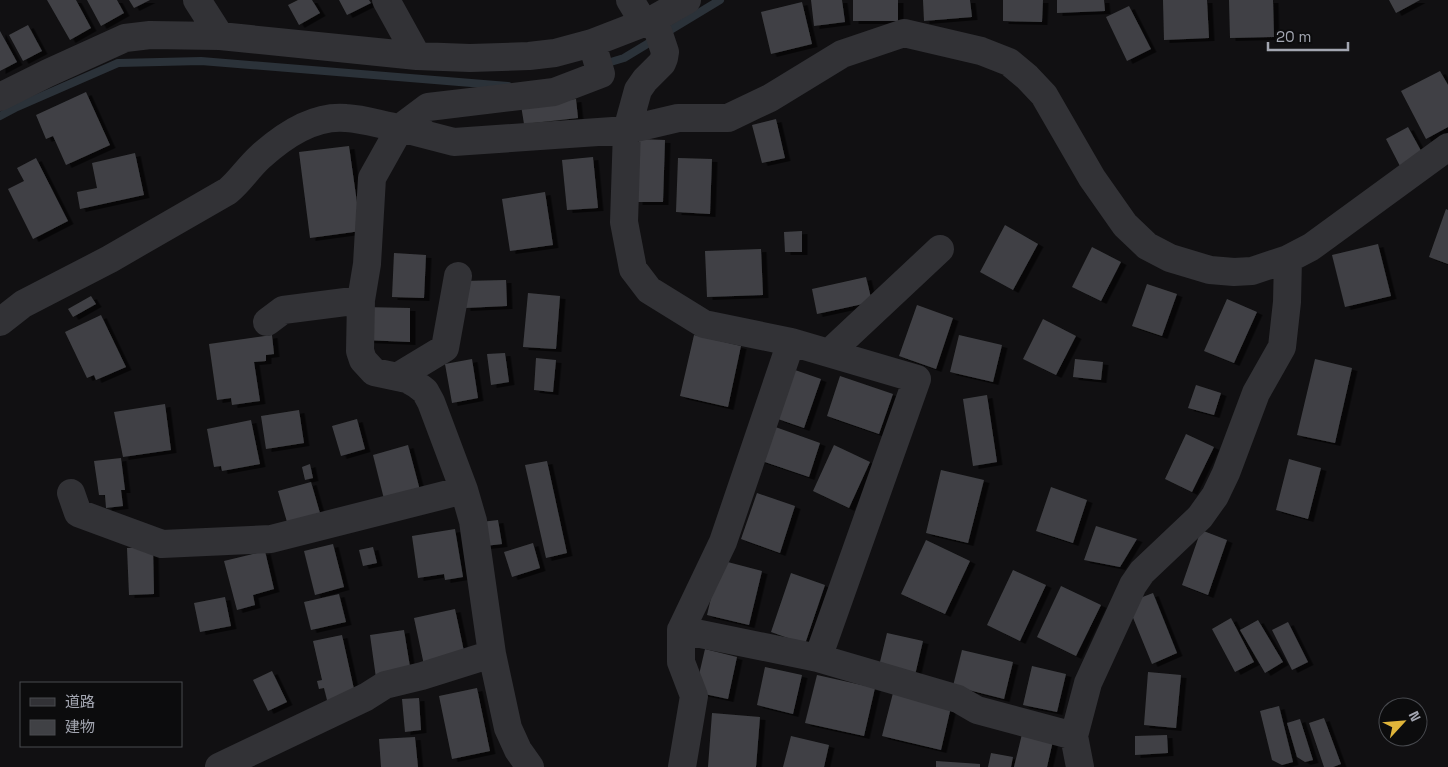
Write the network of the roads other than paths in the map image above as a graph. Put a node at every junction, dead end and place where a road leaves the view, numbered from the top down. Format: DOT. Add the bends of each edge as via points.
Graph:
graph roads {
  1 [pos="197,0"];
  2 [pos="386,0"];
  3 [pos="630,0"];
  4 [pos="687,0"];
  5 [pos="651,22"];
  6 [pos="220,36"];
  7 [pos="417,56"];
  8 [pos="596,56"];
  9 [pos="0,97"];
  10 [pos="400,128"];
  11 [pos="627,130"];
  12 [pos="1448,147"];
  13 [pos="940,249"];
  14 [pos="1288,259"];
  15 [pos="458,276"];
  16 [pos="361,300"];
  17 [pos="0,322"];
  18 [pos="267,322"];
  19 [pos="791,342"];
  20 [pos="829,353"];
  21 [pos="396,377"];
  22 [pos="464,490"];
  23 [pos="71,493"];
  24 [pos="681,630"];
  25 [pos="492,654"];
  26 [pos="818,658"];
  27 [pos="1074,736"];
  28 [pos="220,767"];
  29 [pos="530,767"];
  30 [pos="682,767"];
  31 [pos="1080,767"];
  1 -- 6 [label="street"];
  2 -- 7 [label="street"];
  3 -- 5 [label="street"];
  4 -- 5 [label="street"];
  5 -- 8 [label="street"];
  5 -- 11 [label="street" via="665,52 662,63 638,90"];
  6 -- 7 [label="street"];
  6 -- 9 [label="street" via="125,38"];
  7 -- 8 [label="street" via="470,58 555,53"];
  8 -- 10 [label="street" via="554,92 428,107"];
  10 -- 11 [label="street" via="454,142"];
  10 -- 16 [label="street" via="372,178"];
  10 -- 17 [label="street" via="328,118 297,130 258,159 228,190 110,259 23,304"];
  11 -- 14 [label="street" via="678,118 728,118 770,98 842,54 904,33 981,51 1009,62 1027,77 1044,95 1092,178 1125,225 1147,246 1170,258 1210,270 1252,271"];
  11 -- 19 [label="street" via="624,222 633,269 649,290 704,324"];
  12 -- 14 [label="street" via="1310,247"];
  13 -- 20 [label="street"];
  14 -- 27 [label="street" via="1282,347 1256,392 1226,473 1200,517 1142,572 1133,585 1088,683"];
  15 -- 21 [label="street" via="446,348"];
  16 -- 18 [label="street" via="283,310"];
  16 -- 21 [label="street" via="360,351 363,360 374,372"];
  19 -- 20 [label="street"];
  19 -- 24 [label="street" via="722,542"];
  20 -- 26 [label="street" via="917,379"];
  21 -- 22 [label="street" via="425,391"];
  22 -- 23 [label="street" via="271,539 162,544 78,513"];
  22 -- 25 [label="street" via="473,521"];
  24 -- 26 [label="street"];
  24 -- 30 [label="street" via="681,662 694,696"];
  25 -- 28 [label="street" via="385,685"];
  25 -- 29 [label="street" via="508,728"];
  26 -- 27 [label="street" via="958,699 977,710"];
  27 -- 31 [label="street"];
}
